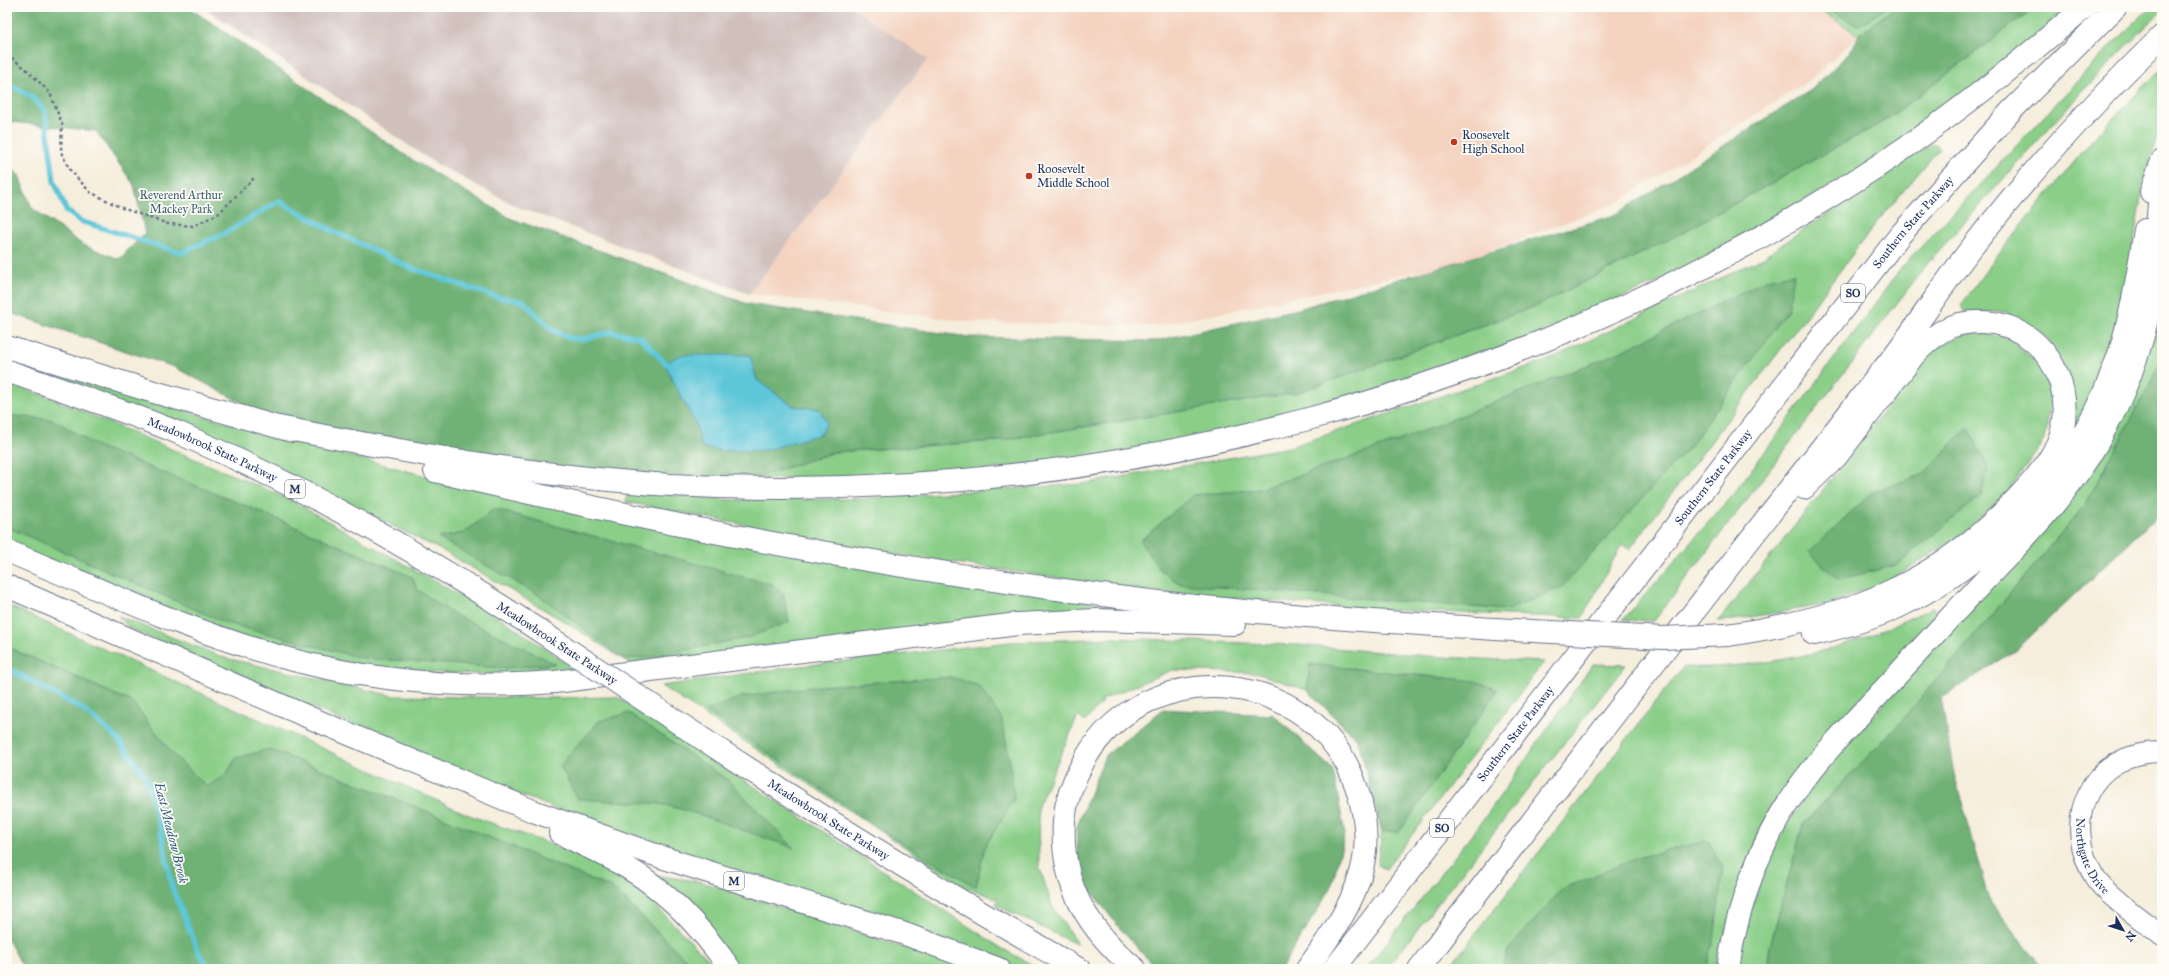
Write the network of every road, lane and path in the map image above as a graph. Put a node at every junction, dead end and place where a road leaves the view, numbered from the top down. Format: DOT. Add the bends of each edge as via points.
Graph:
graph roads {
  1 [pos="2084,7"];
  2 [pos="2116,7"];
  3 [pos="2162,36"];
  4 [pos="7,54"];
  5 [pos="2162,161"];
  6 [pos="255,176"];
  7 [pos="2162,180"];
  8 [pos="7,347"];
  9 [pos="7,371"];
  10 [pos="279,427"];
  11 [pos="1743,547"];
  12 [pos="7,551"];
  13 [pos="7,586"];
  14 [pos="1496,636"];
  15 [pos="1725,643"];
  16 [pos="2162,752"];
  17 [pos="471,787"];
  18 [pos="2162,936"];
  19 [pos="730,969"];
  20 [pos="999,969"];
  21 [pos="1079,969"];
  22 [pos="1135,969"];
  23 [pos="1307,969"];
  24 [pos="1334,969"];
  25 [pos="1419,969"];
  26 [pos="1728,969"];
  1 -- 10 [label="highway" via="2013,67 1895,155 1811,208 1688,275 1594,319 1454,375 1356,407 1218,442 1118,461 978,479 837,487 730,487 558,476 430,456"];
  2 -- 24 [label="highway, Southern State Parkway / SO" via="2010,112 1900,235"];
  3 -- 11 [label="highway" via="2077,124 1965,256 1904,343"];
  4 -- 6 [label="path" via="50,93 62,124 61,152 70,170 90,192 122,208 168,224 193,226 218,214"];
  5 -- 15 [label="highway" via="2151,190 2131,307 2118,355 2084,432 2039,497 1975,558 1952,576 1901,606 1826,631 1783,641"];
  7 -- 26 [label="highway" via="2157,216 2155,269 2146,318 2125,388 2100,439 2058,502 1843,733 1795,793 1772,831 1751,877 1737,922"];
  8 -- 10 [label="highway"];
  9 -- 21 [label="highway, Meadowbrook State Parkway / M, bridge" via="160,426 329,506 564,647 738,762 945,892"];
  10 -- 14 [label="highway" via="372,455 502,487 658,520 905,565 1061,589 1197,606"];
  11 -- 15 [label="highway" via="1836,457 1915,354 1945,329 1972,322 2011,327 2032,338 2054,366 2064,394 2064,422 2054,450 2038,475 2022,493 1969,543 1927,572 1863,604"];
  11 -- 25 [label="highway"];
  12 -- 14 [label="highway" via="171,618 263,651 349,672 441,684 494,686 555,682 975,629 1096,620"];
  13 -- 17 [label="highway, M"];
  14 -- 15 [label="highway" via="1634,652"];
  16 -- 18 [label="street, Northgate Drive" via="2132,756 2109,768 2089,790 2081,809 2079,827 2084,858 2096,880"];
  17 -- 19 [label="highway" via="635,872 690,918"];
  17 -- 20 [label="highway, M" via="661,857 874,924"];
  22 -- 23 [label="highway" via="1097,932 1079,902 1064,855 1067,802 1076,775 1089,753 1100,738 1124,715 1138,705 1155,698 1208,687 1249,690 1300,712 1326,733 1353,775 1363,810 1365,829 1364,859 1360,876 1343,912"];
}
